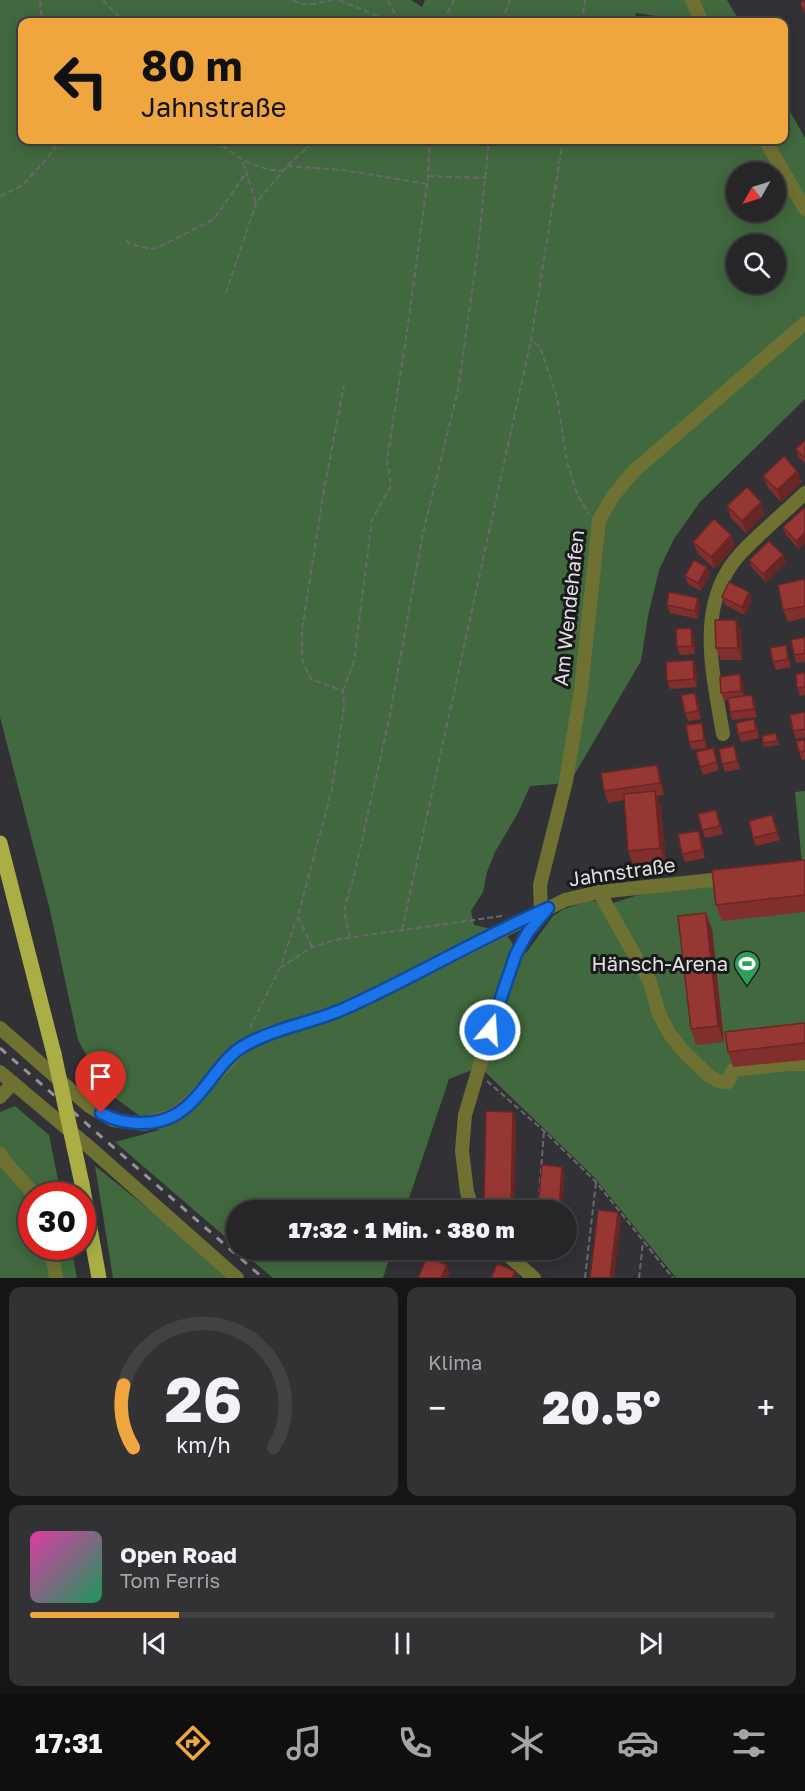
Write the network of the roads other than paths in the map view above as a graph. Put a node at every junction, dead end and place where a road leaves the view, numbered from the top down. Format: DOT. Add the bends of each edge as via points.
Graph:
graph roads {
  1 [pos="692,0"];
  2 [pos="700,18"];
  3 [pos="767,144"];
  4 [pos="805,210"];
  5 [pos="805,323"];
  6 [pos="805,493"];
  7 [pos="723,734"];
  8 [pos="0,843"];
  9 [pos="747,876"];
  10 [pos="599,892"];
  11 [pos="544,909"];
  12 [pos="0,1028"];
  13 [pos="805,1064"];
  14 [pos="0,1072"];
  15 [pos="13,1083"];
  16 [pos="0,1097"];
  17 [pos="0,1154"];
  18 [pos="23,1182"];
  19 [pos="470,1200"];
  20 [pos="53,1260"];
  21 [pos="513,1260"];
  22 [pos="56,1278"];
  23 [pos="99,1278"];
  24 [pos="237,1278"];
  25 [pos="534,1278"];
  1 -- 2 [label="street"];
  3 -- 4 [label="street"];
  5 -- 11 [label="street, Am Wendehafen" via="633,472 598,520 566,781 540,885"];
  6 -- 7 [label="street" via="740,554 716,597 710,651"];
  8 -- 23 [label="main road, bridge" via="54,1054"];
  9 -- 10 [label="street, Jahnstraße"];
  10 -- 11 [label="street, Jahnstraße"];
  10 -- 13 [label="street" via="650,982 658,1014 669,1033 709,1076 728,1082 733,1070"];
  11 -- 12 [label="street, Jahnstraße" via="345,1008 266,1034 240,1049 174,1115 144,1124 113,1120 89,1106"];
  11 -- 19 [label="street" via="516,954 465,1115 462,1151"];
  14 -- 15 [label="street"];
  15 -- 16 [label="street"];
  15 -- 24 [label="street"];
  17 -- 18 [label="street"];
  20 -- 22 [label="street"];
  21 -- 25 [label="street"];
}
